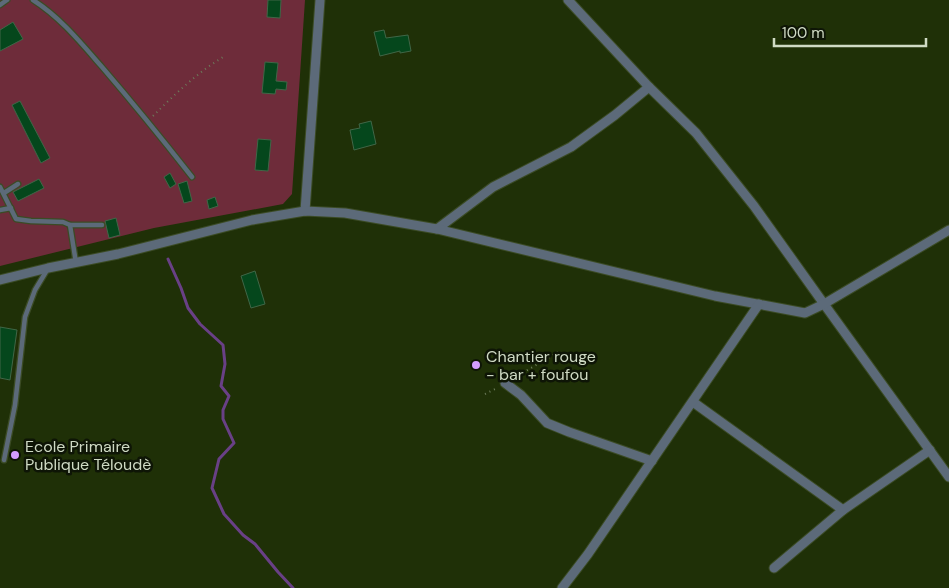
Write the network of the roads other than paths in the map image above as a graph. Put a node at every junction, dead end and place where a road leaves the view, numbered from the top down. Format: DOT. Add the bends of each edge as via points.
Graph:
graph roads {
  1 [pos="7,0"];
  2 [pos="33,0"];
  3 [pos="320,0"];
  4 [pos="568,0"];
  5 [pos="0,5"];
  6 [pos="649,87"];
  7 [pos="192,177"];
  8 [pos="18,184"];
  9 [pos="0,187"];
  10 [pos="4,194"];
  11 [pos="11,208"];
  12 [pos="0,210"];
  13 [pos="305,211"];
  14 [pos="70,225"];
  15 [pos="102,225"];
  16 [pos="437,229"];
  17 [pos="949,230"];
  18 [pos="76,263"];
  19 [pos="48,268"];
  20 [pos="0,280"];
  21 [pos="759,304"];
  22 [pos="824,304"];
  23 [pos="505,383"];
  24 [pos="693,402"];
  25 [pos="930,450"];
  26 [pos="4,460"];
  27 [pos="652,461"];
  28 [pos="949,477"];
  29 [pos="842,510"];
  30 [pos="774,568"];
  31 [pos="562,588"];
  1 -- 5 [label="lane"];
  2 -- 7 [label="lane" via="90,53"];
  3 -- 13 [label="street"];
  4 -- 6 [label="street"];
  6 -- 16 [label="street" via="571,147 493,187"];
  6 -- 22 [label="street" via="696,133 754,206"];
  8 -- 10 [label="lane"];
  9 -- 10 [label="lane"];
  10 -- 11 [label="lane"];
  11 -- 12 [label="lane"];
  11 -- 14 [label="lane" via="16,219"];
  13 -- 16 [label="street" via="345,213"];
  13 -- 18 [label="street" via="252,220"];
  14 -- 15 [label="lane"];
  14 -- 18 [label="lane"];
  16 -- 21 [label="street"];
  17 -- 22 [label="street"];
  18 -- 19 [label="street"];
  19 -- 20 [label="street"];
  19 -- 26 [label="lane" via="25,317 15,405"];
  21 -- 22 [label="street" via="805,313"];
  21 -- 24 [label="street"];
  22 -- 25 [label="street"];
  23 -- 27 [label="street" via="547,423"];
  24 -- 27 [label="street"];
  24 -- 29 [label="street"];
  25 -- 28 [label="street"];
  25 -- 29 [label="street"];
  27 -- 31 [label="street"];
  29 -- 30 [label="street"];
}
